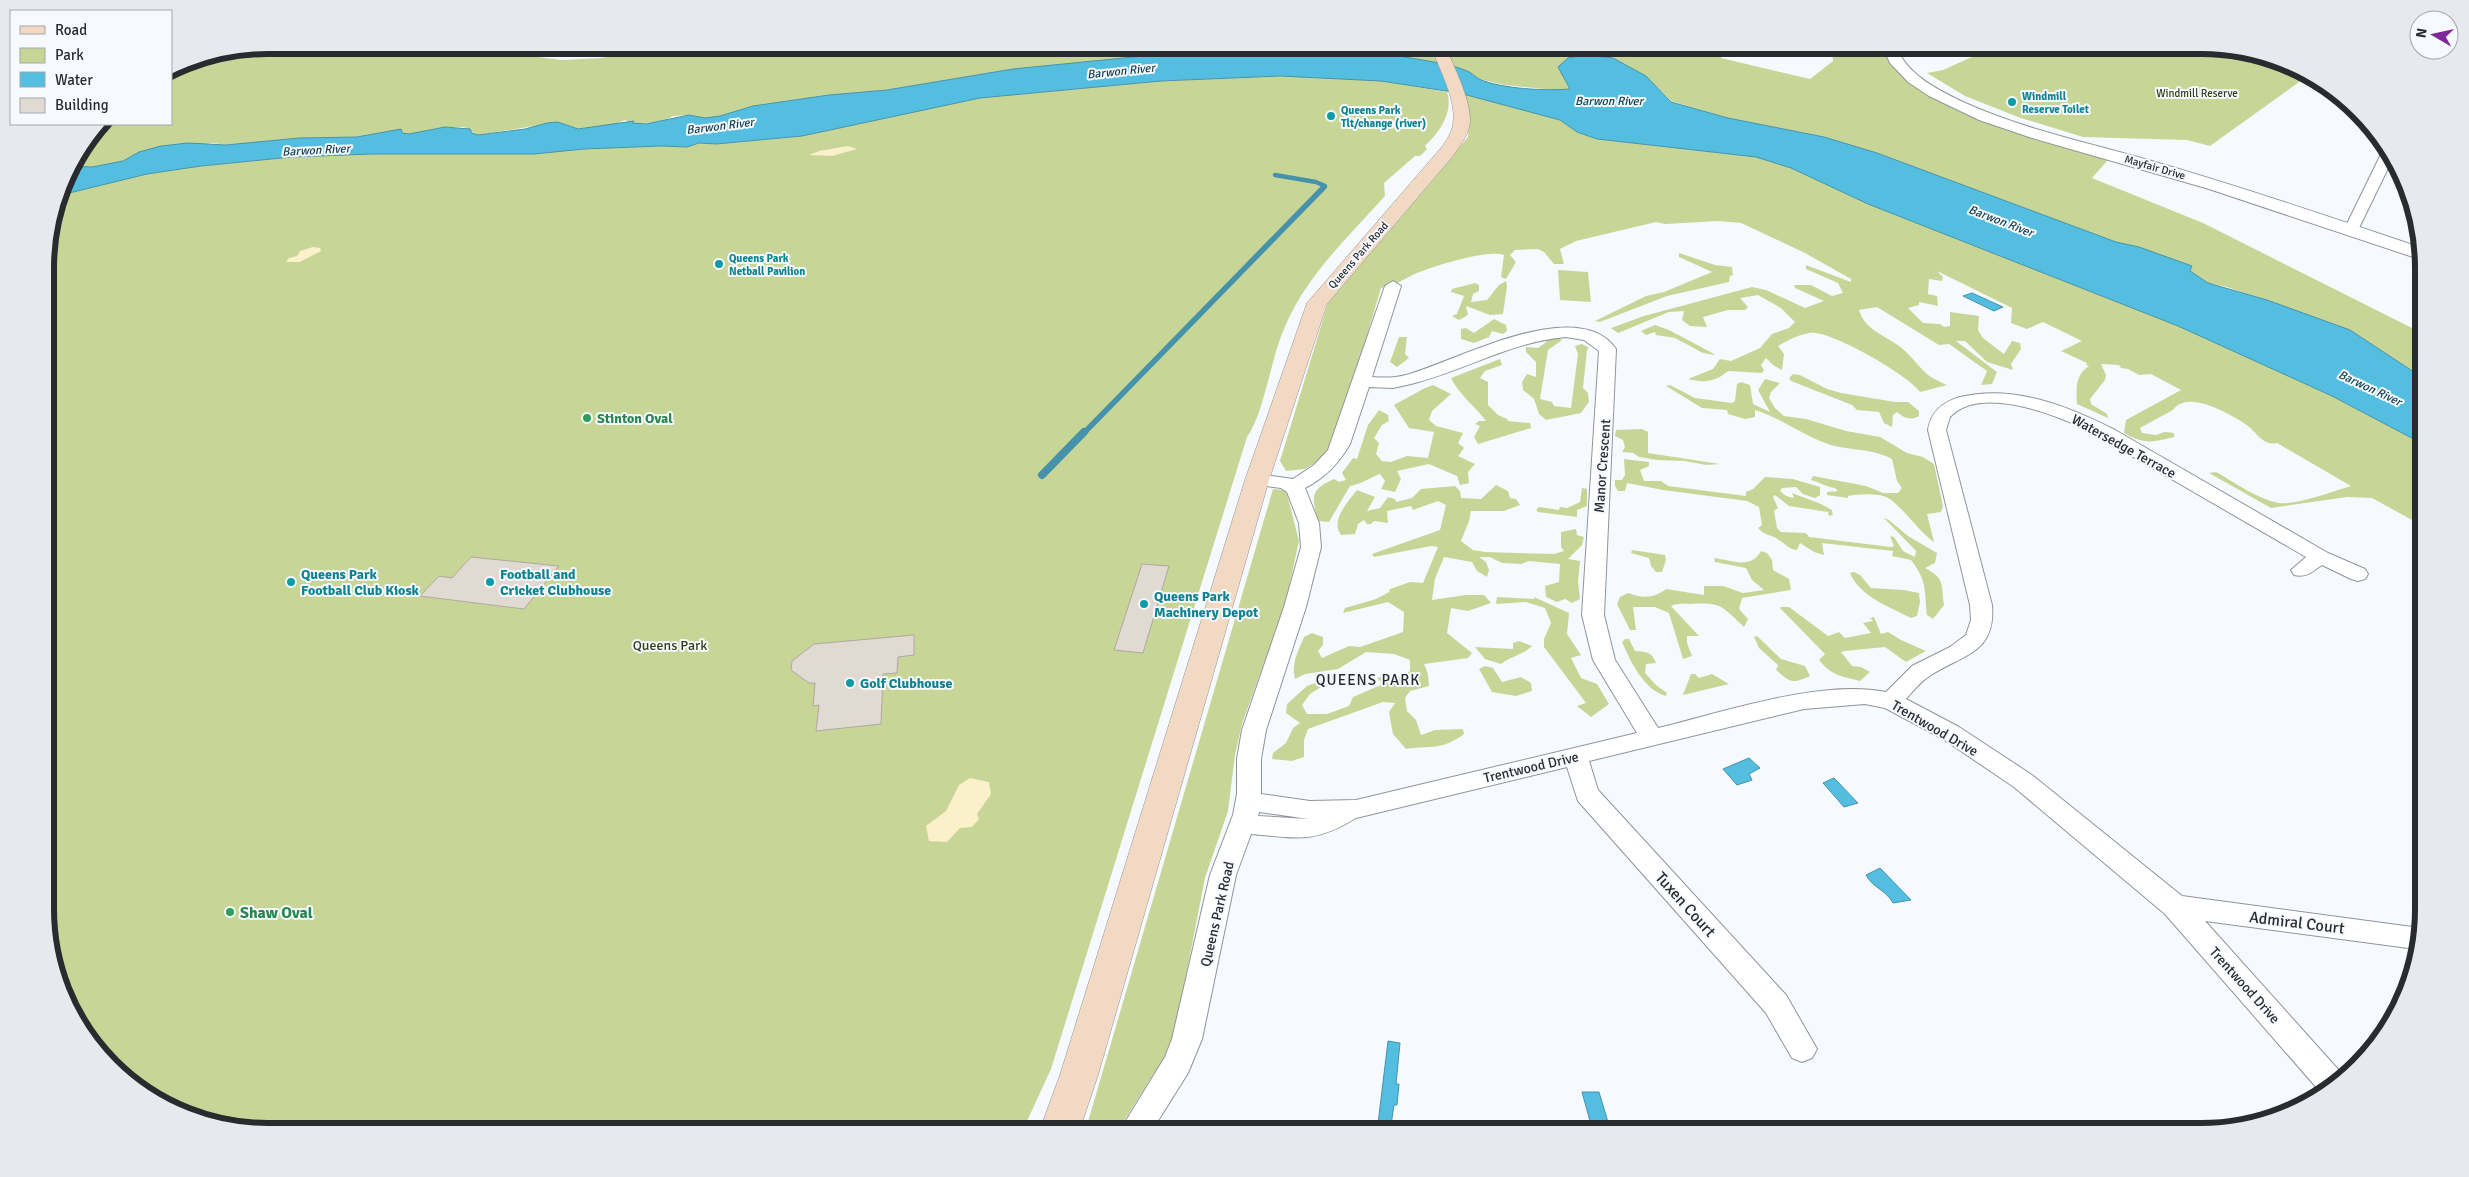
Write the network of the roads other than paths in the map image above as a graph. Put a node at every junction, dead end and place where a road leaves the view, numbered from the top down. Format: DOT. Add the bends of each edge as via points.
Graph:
graph roads {
  1 [pos="1441,54"];
  2 [pos="1891,54"];
  3 [pos="2386,159"];
  4 [pos="2352,230"];
  5 [pos="2415,251"];
  6 [pos="1393,286"];
  7 [pos="1360,385"];
  8 [pos="1257,480"];
  9 [pos="1293,486"];
  10 [pos="2320,558"];
  11 [pos="2301,570"];
  12 [pos="2358,574"];
  13 [pos="1891,701"];
  14 [pos="1652,738"];
  15 [pos="1576,757"];
  16 [pos="1246,813"];
  17 [pos="2175,906"];
  18 [pos="2413,937"];
  19 [pos="1802,1049"];
  20 [pos="2329,1081"];
  21 [pos="1062,1123"];
  22 [pos="1140,1123"];
  1 -- 8 [label="main road, Queens Park Road" via="1462,122 1458,135 1447,152 1317,303"];
  2 -- 4 [label="street, Mayfair Drive" via="1907,73 1935,93 1995,119 2226,188"];
  3 -- 4 [label="street"];
  4 -- 5 [label="street, Mayfair Drive"];
  6 -- 7 [label="street"];
  7 -- 9 [label="street" via="1344,437 1333,458 1314,476"];
  7 -- 14 [label="street, Manor Crescent" via="1408,386 1448,367 1544,332 1583,335 1608,349 1593,615 1604,660"];
  8 -- 9 [label="street"];
  8 -- 21 [label="main road, Queens Park Road"];
  9 -- 16 [label="street, Queens Park Road" via="1309,523 1311,547 1253,736"];
  10 -- 11 [label="street"];
  10 -- 12 [label="street, Watersedge Terrace"];
  10 -- 13 [label="street, Watersedge Terrace" via="2065,413 2004,399 1955,404 1941,414 1937,430 1981,605 1982,624 1977,637 1963,650 1924,668"];
  13 -- 14 [label="street, Trentwood Drive" via="1865,696 1804,701"];
  13 -- 17 [label="street, Trentwood Drive" via="1951,734 2023,781"];
  14 -- 15 [label="street, Trentwood Drive"];
  15 -- 16 [label="street, Trentwood Drive" via="1356,809 1309,828"];
  15 -- 19 [label="street, Tuxen Court" via="1587,794 1776,1004"];
  16 -- 22 [label="street, Queens Park Road" via="1223,875 1187,1039 1177,1064"];
  17 -- 18 [label="street, Admiral Court"];
  17 -- 20 [label="street, Trentwood Drive"];
}
